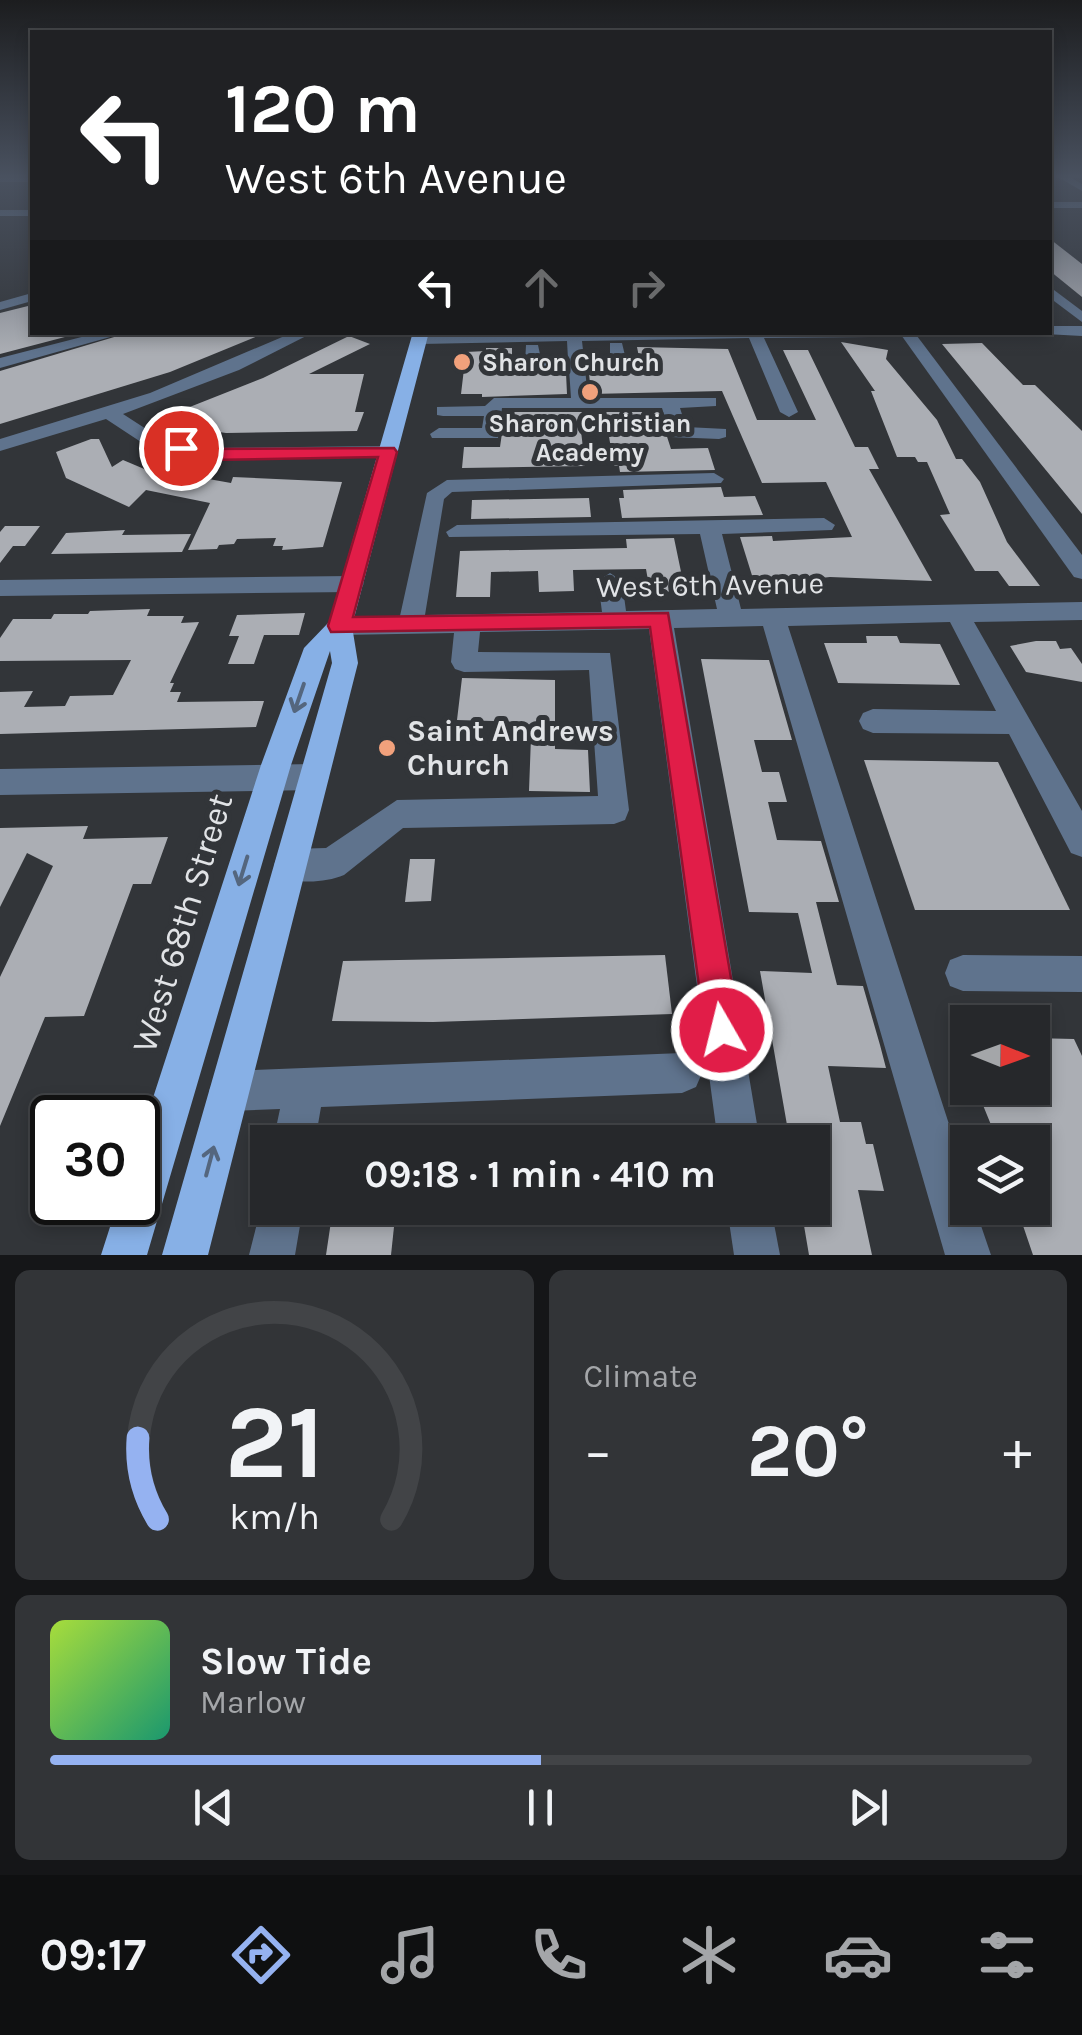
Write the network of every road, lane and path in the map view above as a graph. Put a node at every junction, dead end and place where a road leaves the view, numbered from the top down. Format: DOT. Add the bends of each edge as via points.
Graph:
graph roads {
  1 [pos="1052,293"];
  2 [pos="30,298"];
  3 [pos="0,306"];
  4 [pos="1082,318"];
  5 [pos="1082,331"];
  6 [pos="1052,332"];
  7 [pos="109,335"];
  8 [pos="302,335"];
  9 [pos="594,335"];
  10 [pos="734,335"];
  11 [pos="784,335"];
  12 [pos="908,335"];
  13 [pos="420,336"];
  14 [pos="472,336"];
  15 [pos="755,336"];
  16 [pos="574,338"];
  17 [pos="616,346"];
  18 [pos="532,348"];
  19 [pos="0,363"];
  20 [pos="576,364"];
  21 [pos="670,402"];
  22 [pos="710,402"];
  23 [pos="580,404"];
  24 [pos="493,410"];
  25 [pos="443,411"];
  26 [pos="789,412"];
  27 [pos="111,414"];
  28 [pos="718,433"];
  29 [pos="439,434"];
  30 [pos="0,446"];
  31 [pos="388,452"];
  32 [pos="714,479"];
  33 [pos="824,525"];
  34 [pos="710,526"];
  35 [pos="457,532"];
  36 [pos="1082,571"];
  37 [pos="610,581"];
  38 [pos="352,584"];
  39 [pos="0,588"];
  40 [pos="1082,612"];
  41 [pos="957,614"];
  42 [pos="731,616"];
  43 [pos="772,616"];
  44 [pos="660,618"];
  45 [pos="615,620"];
  46 [pos="468,623"];
  47 [pos="411,624"];
  48 [pos="340,626"];
  49 [pos="873,721"];
  50 [pos="1018,724"];
  51 [pos="314,777"];
  52 [pos="272,778"];
  53 [pos="0,782"];
  54 [pos="1080,835"];
  55 [pos="290,865"];
  56 [pos="963,973"];
  57 [pos="1082,974"];
  58 [pos="682,1073"];
  59 [pos="304,1088"];
  60 [pos="229,1090"];
  61 [pos="297,1125"];
  62 [pos="737,1125"];
  63 [pos="278,1225"];
  64 [pos="752,1225"];
  65 [pos="124,1255"];
  66 [pos="185,1255"];
  67 [pos="272,1255"];
  68 [pos="756,1255"];
  69 [pos="968,1255"];
  1 -- 4 [label="street"];
  2 -- 3 [label="street"];
  5 -- 6 [label="street"];
  7 -- 19 [label="street"];
  8 -- 27 [label="street"];
  9 -- 16 [label="street"];
  10 -- 15 [label="street"];
  11 -- 15 [label="street"];
  12 -- 36 [label="street"];
  13 -- 14 [label="street"];
  13 -- 31 [label="main road, West 68th Street"];
  14 -- 16 [label="street"];
  15 -- 26 [label="street"];
  16 -- 20 [label="street"];
  17 -- 20 [label="street" via="619,364"];
  18 -- 20 [label="street" via="532,364"];
  20 -- 23 [label="street"];
  21 -- 22 [label="street"];
  21 -- 23 [label="street"];
  21 -- 28 [label="street" via="678,433"];
  23 -- 24 [label="street" via="494,403"];
  24 -- 25 [label="street"];
  24 -- 29 [label="street" via="491,434"];
  27 -- 30 [label="street"];
  27 -- 31 [label="street" via="154,442 207,454"];
  31 -- 38 [label="main road, West 68th Street"];
  32 -- 47 [label="street" via="448,486 434,497"];
  33 -- 34 [label="street"];
  34 -- 35 [label="street"];
  34 -- 42 [label="street"];
  37 -- 45 [label="street"];
  38 -- 39 [label="street"];
  38 -- 48 [label="main road, West 68th Street"];
  40 -- 41 [label="street, West 6th Avenue"];
  41 -- 43 [label="street, West 6th Avenue"];
  41 -- 50 [label="street"];
  42 -- 43 [label="street, West 6th Avenue"];
  42 -- 44 [label="street, West 6th Avenue"];
  43 -- 69 [label="street"];
  44 -- 45 [label="street, West 6th Avenue"];
  44 -- 62 [label="street"];
  45 -- 46 [label="street, West 6th Avenue"];
  46 -- 47 [label="street, West 6th Avenue"];
  46 -- 55 [label="street" via="464,662 602,660 614,810 397,814 332,864"];
  47 -- 48 [label="street, West 6th Avenue"];
  48 -- 51 [label="main road, West 68th Street" via="345,663"];
  48 -- 52 [label="main road, West 68th Street, one-way" via="317,648"];
  49 -- 50 [label="street"];
  50 -- 54 [label="street"];
  51 -- 52 [label="street"];
  51 -- 55 [label="main road, West 68th Street"];
  52 -- 53 [label="street"];
  52 -- 65 [label="main road, West 68th Street, one-way"];
  55 -- 60 [label="main road, West 68th Street"];
  56 -- 57 [label="street"];
  58 -- 59 [label="street"];
  59 -- 60 [label="street"];
  59 -- 61 [label="street"];
  66 -- 60 [label="main road, West 68th Street, one-way"];
  63 -- 67 [label="street"];
  64 -- 68 [label="street"];
}
